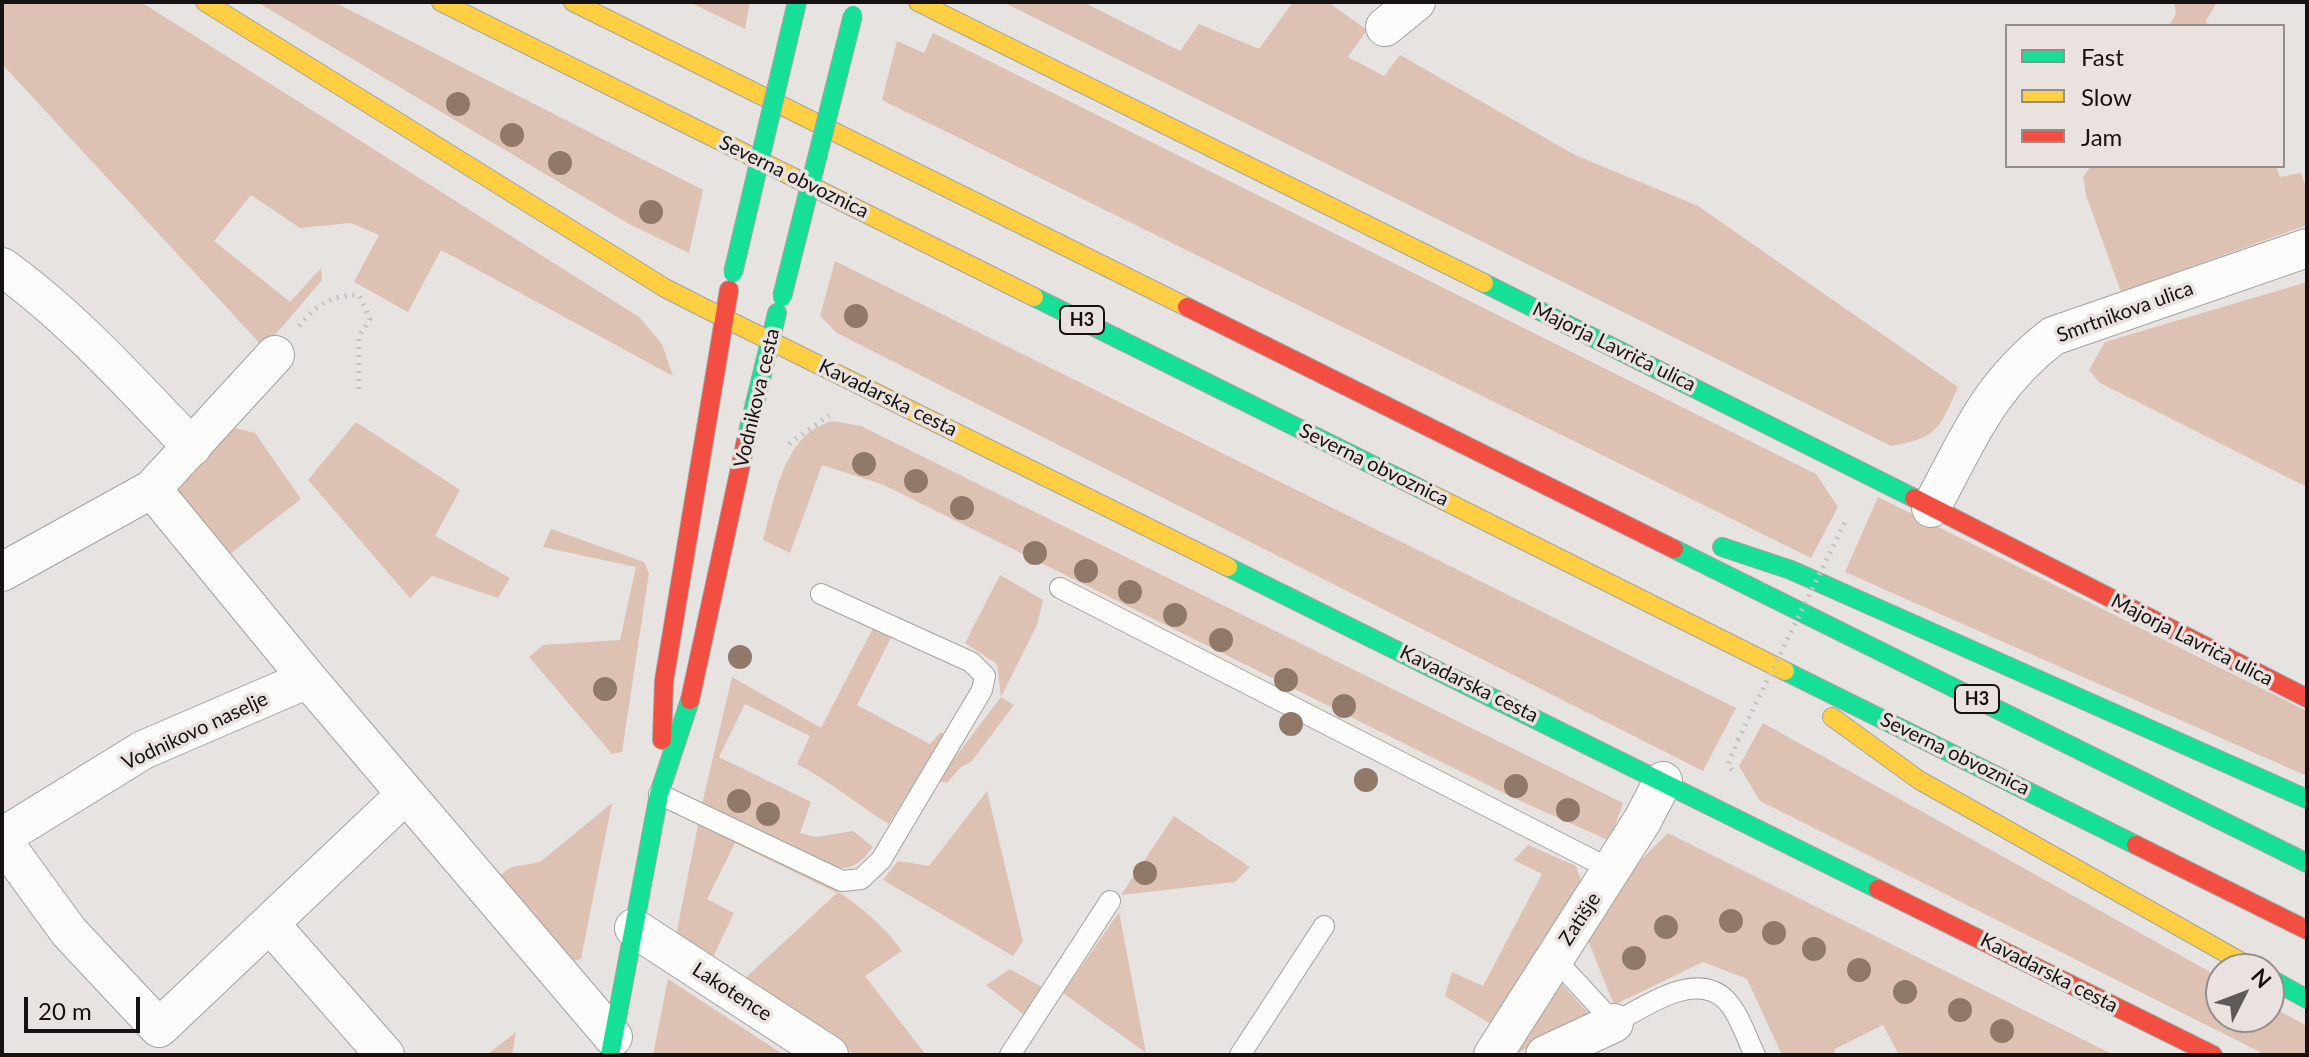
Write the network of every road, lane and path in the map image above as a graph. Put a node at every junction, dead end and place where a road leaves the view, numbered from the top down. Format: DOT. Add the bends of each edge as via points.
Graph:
graph roads {
  1 [pos="205,2"];
  2 [pos="441,2"];
  3 [pos="573,2"];
  4 [pos="797,2"];
  5 [pos="918,2"];
  6 [pos="1416,2"];
  7 [pos="855,9"];
  8 [pos="1385,27"];
  9 [pos="2307,248"];
  10 [pos="2,267"];
  11 [pos="722,317"];
  12 [pos="769,339"];
  13 [pos="275,355"];
  14 [pos="359,391"];
  15 [pos="192,447"];
  16 [pos="152,489"];
  17 [pos="1931,508"];
  18 [pos="1846,520"];
  19 [pos="1647,535"];
  20 [pos="2,572"];
  21 [pos="1060,588"];
  22 [pos="821,594"];
  23 [pos="1723,639"];
  24 [pos="308,679"];
  25 [pos="2307,698"];
  26 [pos="1738,740"];
  27 [pos="1663,781"];
  28 [pos="406,794"];
  29 [pos="659,794"];
  30 [pos="2307,799"];
  31 [pos="2,839"];
  32 [pos="2307,863"];
  33 [pos="1612,870"];
  34 [pos="1110,901"];
  35 [pos="270,924"];
  36 [pos="1324,926"];
  37 [pos="634,928"];
  38 [pos="2307,930"];
  39 [pos="2226,953"];
  40 [pos="1555,959"];
  41 [pos="2285,987"];
  42 [pos="2307,999"];
  43 [pos="1614,1023"];
  44 [pos="167,1042"];
  45 [pos="612,1046"];
  46 [pos="385,1055"];
  47 [pos="829,1055"];
  48 [pos="1010,1055"];
  49 [pos="1240,1055"];
  50 [pos="1493,1055"];
  51 [pos="1545,1055"];
  52 [pos="1755,1055"];
  53 [pos="2213,1055"];
  1 -- 11 [label="main road, Kavadarska cesta" via="665,288"];
  2 -- 23 [label="main road, Severna obvoznica / H3"];
  3 -- 19 [label="main road, H3"];
  4 -- 11 [label="main road, Vodnikova cesta, bridge"];
  5 -- 17 [label="main road, Majorja Lavriča ulica"];
  6 -- 8 [label="street"];
  7 -- 12 [label="main road, Vodnikova cesta, bridge"];
  9 -- 17 [label="street, Smrtnikova ulica" via="2053,336 1995,391"];
  10 -- 15 [label="street" via="87,339"];
  11 -- 12 [label="main road, Kavadarska cesta"];
  11 -- 29 [label="main road, Vodnikova cesta" via="664,681"];
  12 -- 27 [label="main road, Kavadarska cesta"];
  12 -- 29 [label="main road, Vodnikova cesta" via="697,679"];
  13 -- 14 [label="path" via="311,312 336,295 359,295 370,319 359,336"];
  13 -- 15 [label="street"];
  15 -- 16 [label="street"];
  16 -- 20 [label="street"];
  16 -- 24 [label="street"];
  17 -- 25 [label="main road, Majorja Lavriča ulica"];
  18 -- 26 [label="path, bridge"];
  19 -- 30 [label="main road" via="1722,547 1791,570"];
  19 -- 32 [label="main road, H3"];
  21 -- 33 [label="lane"];
  22 -- 29 [label="lane" via="971,662 985,676 982,690 881,860 861,879 842,881"];
  23 -- 38 [label="main road, Severna obvoznica / H3"];
  23 -- 39 [label="main road" via="1919,780"];
  24 -- 28 [label="street"];
  24 -- 31 [label="street, Vodnikovo naselje" via="143,750"];
  27 -- 33 [label="street, Zatišje"];
  27 -- 53 [label="main road, Kavadarska cesta"];
  28 -- 35 [label="street, Vodnikovo naselje"];
  28 -- 45 [label="street"];
  29 -- 37 [label="main road, Vodnikova cesta"];
  31 -- 44 [label="street, Vodnikovo naselje" via="69,932"];
  33 -- 40 [label="street, Zatišje"];
  34 -- 48 [label="lane"];
  35 -- 44 [label="street, Vodnikovo naselje"];
  35 -- 46 [label="street"];
  36 -- 49 [label="lane"];
  37 -- 45 [label="main road, Vodnikova cesta"];
  37 -- 47 [label="street, Lakotence"];
  40 -- 43 [label="lane"];
  40 -- 50 [label="street, Zatišje"];
  41 -- 42 [label="main road"];
  43 -- 51 [label="street"];
  43 -- 52 [label="lane" via="1673,993 1699,987 1724,998"];
}
